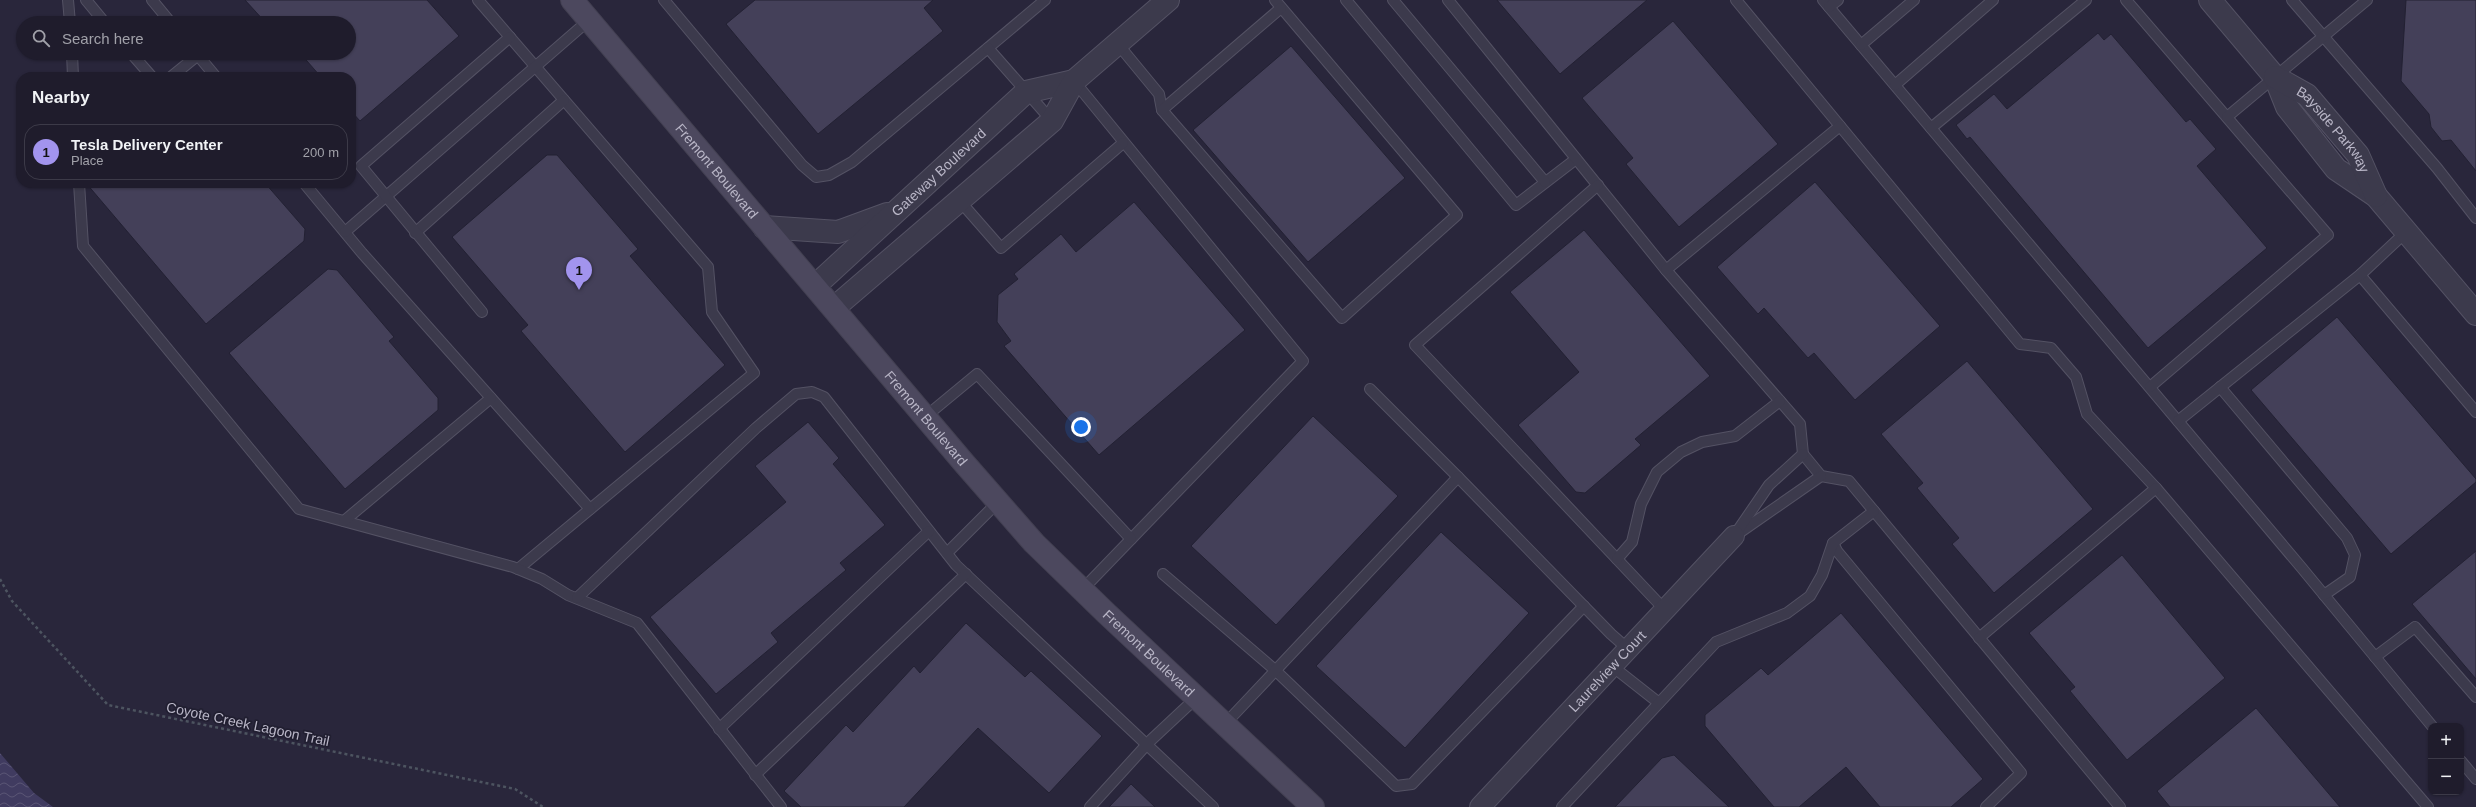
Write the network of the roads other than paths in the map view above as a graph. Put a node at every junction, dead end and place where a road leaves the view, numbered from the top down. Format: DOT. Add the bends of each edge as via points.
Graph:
graph roads {
  1 [pos="68,0"];
  2 [pos="86,0"];
  3 [pos="152,0"];
  4 [pos="478,0"];
  5 [pos="664,0"];
  6 [pos="1045,0"];
  7 [pos="1168,0"];
  8 [pos="1346,0"];
  9 [pos="1393,0"];
  10 [pos="1448,0"];
  11 [pos="1736,0"];
  12 [pos="1838,0"];
  13 [pos="1914,0"];
  14 [pos="1993,0"];
  15 [pos="2086,0"];
  16 [pos="2126,0"];
  17 [pos="2210,0"];
  18 [pos="2292,0"];
  19 [pos="2367,0"];
  20 [pos="1278,4"];
  21 [pos="1826,4"];
  22 [pos="583,7"];
  23 [pos="69,16"];
  24 [pos="100,16"];
  25 [pos="165,16"];
  26 [pos="510,37"];
  27 [pos="2324,37"];
  28 [pos="1117,43"];
  29 [pos="1861,45"];
  30 [pos="988,48"];
  31 [pos="72,60"];
  32 [pos="137,60"];
  33 [pos="190,60"];
  34 [pos="202,60"];
  35 [pos="536,68"];
  36 [pos="73,72"];
  37 [pos="148,72"];
  38 [pos="177,72"];
  39 [pos="212,72"];
  40 [pos="2275,77"];
  41 [pos="1074,81"];
  42 [pos="1894,85"];
  43 [pos="1026,92"];
  44 [pos="564,100"];
  45 [pos="1162,110"];
  46 [pos="2227,117"];
  47 [pos="1052,121"];
  48 [pos="1840,126"];
  49 [pos="1931,128"];
  50 [pos="1123,143"];
  51 [pos="1576,159"];
  52 [pos="1545,182"];
  53 [pos="1598,185"];
  54 [pos="79,188"];
  55 [pos="308,188"];
  56 [pos="385,198"];
  57 [pos="959,200"];
  58 [pos="899,209"];
  59 [pos="2476,218"];
  60 [pos="764,227"];
  61 [pos="345,232"];
  62 [pos="2406,232"];
  63 [pos="415,233"];
  64 [pos="1666,270"];
  65 [pos="2360,274"];
  66 [pos="815,286"];
  67 [pos="834,308"];
  68 [pos="482,312"];
  69 [pos="2476,314"];
  70 [pos="2220,387"];
  71 [pos="2150,388"];
  72 [pos="1370,389"];
  73 [pos="491,398"];
  74 [pos="1780,401"];
  75 [pos="2476,412"];
  76 [pos="925,417"];
  77 [pos="2178,420"];
  78 [pos="1803,454"];
  79 [pos="1821,476"];
  80 [pos="1458,477"];
  81 [pos="2156,488"];
  82 [pos="998,502"];
  83 [pos="590,509"];
  84 [pos="1874,511"];
  85 [pos="344,521"];
  86 [pos="929,531"];
  87 [pos="1734,536"];
  88 [pos="1131,539"];
  89 [pos="1833,543"];
  90 [pos="946,553"];
  91 [pos="1617,558"];
  92 [pos="518,569"];
  93 [pos="966,574"];
  94 [pos="1163,574"];
  95 [pos="1082,590"];
  96 [pos="2324,595"];
  97 [pos="576,598"];
  98 [pos="1584,606"];
  99 [pos="1665,610"];
  100 [pos="1979,638"];
  101 [pos="1628,649"];
  102 [pos="2375,657"];
  103 [pos="1612,666"];
  104 [pos="1275,670"];
  105 [pos="2476,697"];
  106 [pos="1196,698"];
  107 [pos="1659,703"];
  108 [pos="2430,723"];
  109 [pos="1225,724"];
  110 [pos="719,729"];
  111 [pos="1147,744"];
  112 [pos="2464,765"];
  113 [pos="755,775"];
  114 [pos="2476,779"];
  115 [pos="781,807"];
  116 [pos="1090,807"];
  117 [pos="1213,807"];
  118 [pos="1313,807"];
  119 [pos="1480,807"];
  120 [pos="1562,807"];
  121 [pos="1986,807"];
  122 [pos="2120,807"];
  123 [pos="2428,807"];
  1 -- 23 [label="lane"];
  2 -- 24 [label="lane"];
  3 -- 25 [label="lane"];
  4 -- 26 [label="lane"];
  5 -- 30 [label="lane" via="802,165 816,177 829,175 852,162"];
  6 -- 30 [label="lane"];
  7 -- 28 [label="street, Gateway Boulevard"];
  8 -- 52 [label="lane" via="1516,205"];
  9 -- 52 [label="lane"];
  10 -- 51 [label="lane"];
  11 -- 48 [label="lane"];
  12 -- 21 [label="lane"];
  13 -- 29 [label="lane"];
  14 -- 42 [label="lane"];
  15 -- 49 [label="lane"];
  16 -- 46 [label="lane"];
  17 -- 40 [label="street, Bayside Parkway"];
  18 -- 27 [label="lane"];
  19 -- 27 [label="lane"];
  20 -- 45 [label="lane"];
  20 -- 45 [label="lane" via="1457,215 1342,318"];
  21 -- 29 [label="lane"];
  22 -- 35 [label="lane"];
  22 -- 60 [label="main road, Fremont Boulevard"];
  26 -- 35 [label="lane"];
  26 -- 56 [label="lane" via="361,166"];
  27 -- 40 [label="lane"];
  27 -- 59 [label="lane" via="2437,168"];
  28 -- 41 [label="street, Gateway Boulevard"];
  28 -- 45 [label="lane" via="1160,94"];
  29 -- 42 [label="lane"];
  30 -- 43 [label="lane"];
  31 -- 36 [label="lane"];
  32 -- 37 [label="lane"];
  33 -- 38 [label="lane"];
  34 -- 39 [label="lane"];
  35 -- 44 [label="lane"];
  35 -- 56 [label="lane"];
  40 -- 46 [label="lane"];
  40 -- 62 [label="street, Bayside Parkway" via="2287,107 2336,169 2376,196"];
  41 -- 43 [label="street, Gateway Boulevard"];
  41 -- 47 [label="street, Gateway Boulevard"];
  41 -- 50 [label="lane"];
  42 -- 49 [label="lane"];
  43 -- 47 [label="lane"];
  43 -- 58 [label="street, Gateway Boulevard"];
  44 -- 63 [label="lane"];
  44 -- 83 [label="lane" via="708,267 712,312 754,373"];
  46 -- 71 [label="lane" via="2328,235"];
  47 -- 57 [label="street, Gateway Boulevard"];
  48 -- 64 [label="lane"];
  48 -- 81 [label="lane" via="2020,344 2051,348 2076,377 2087,414"];
  49 -- 71 [label="lane"];
  50 -- 57 [label="lane" via="1001,248"];
  50 -- 88 [label="lane" via="1303,361"];
  51 -- 52 [label="lane"];
  51 -- 53 [label="lane"];
  53 -- 64 [label="lane"];
  53 -- 91 [label="lane" via="1414,345"];
  54 -- 85 [label="lane" via="83,246 299,509"];
  55 -- 61 [label="lane"];
  56 -- 61 [label="lane"];
  56 -- 63 [label="lane"];
  57 -- 67 [label="street, Gateway Boulevard"];
  58 -- 60 [label="street" via="838,232"];
  58 -- 66 [label="street, Gateway Boulevard"];
  60 -- 66 [label="main road, Fremont Boulevard"];
  61 -- 73 [label="lane"];
  62 -- 65 [label="lane"];
  62 -- 69 [label="street, Bayside Parkway"];
  63 -- 68 [label="lane"];
  64 -- 74 [label="lane"];
  65 -- 70 [label="lane"];
  65 -- 75 [label="lane"];
  66 -- 67 [label="main road, Fremont Boulevard"];
  67 -- 76 [label="main road, Fremont Boulevard"];
  70 -- 77 [label="lane"];
  70 -- 96 [label="lane" via="2348,538 2356,555 2350,577"];
  71 -- 77 [label="lane"];
  72 -- 80 [label="lane"];
  73 -- 83 [label="lane"];
  73 -- 85 [label="lane"];
  74 -- 78 [label="lane" via="1800,424"];
  74 -- 91 [label="lane" via="1735,436 1702,442 1681,452 1657,472 1641,504 1632,542"];
  76 -- 82 [label="main road, Fremont Boulevard"];
  76 -- 88 [label="lane" via="977,374"];
  77 -- 96 [label="lane"];
  78 -- 79 [label="lane"];
  78 -- 87 [label="lane" via="1769,484"];
  79 -- 84 [label="lane" via="1849,481"];
  79 -- 87 [label="lane"];
  80 -- 98 [label="lane"];
  80 -- 104 [label="lane"];
  81 -- 100 [label="lane"];
  81 -- 123 [label="lane"];
  82 -- 90 [label="lane"];
  82 -- 95 [label="main road, Fremont Boulevard"];
  83 -- 92 [label="lane"];
  84 -- 89 [label="lane"];
  84 -- 100 [label="lane"];
  85 -- 92 [label="lane"];
  86 -- 90 [label="lane"];
  86 -- 97 [label="lane" via="824,397 812,392 796,394 756,428"];
  86 -- 110 [label="lane"];
  87 -- 99 [label="street, Laurelview Court"];
  88 -- 95 [label="lane"];
  89 -- 107 [label="lane" via="1822,575 1810,596 1787,613 1716,642"];
  89 -- 121 [label="lane" via="1837,552 2021,773"];
  90 -- 93 [label="lane"];
  91 -- 99 [label="lane"];
  92 -- 97 [label="lane"];
  93 -- 111 [label="lane"];
  93 -- 113 [label="lane"];
  94 -- 104 [label="lane"];
  95 -- 106 [label="main road, Fremont Boulevard"];
  96 -- 102 [label="lane"];
  97 -- 110 [label="lane" via="637,623"];
  98 -- 101 [label="lane"];
  98 -- 104 [label="lane" via="1412,784 1396,786"];
  99 -- 101 [label="street, Laurelview Court"];
  100 -- 122 [label="lane"];
  101 -- 103 [label="street, Laurelview Court"];
  102 -- 105 [label="lane" via="2415,627"];
  102 -- 108 [label="lane"];
  103 -- 107 [label="lane"];
  103 -- 119 [label="street, Laurelview Court"];
  104 -- 109 [label="lane"];
  106 -- 109 [label="main road, Fremont Boulevard"];
  106 -- 111 [label="lane"];
  107 -- 120 [label="lane"];
  109 -- 118 [label="main road, Fremont Boulevard"];
  110 -- 113 [label="lane"];
  111 -- 116 [label="lane"];
  111 -- 117 [label="lane"];
  112 -- 114 [label="lane"];
  113 -- 115 [label="lane"];
}
